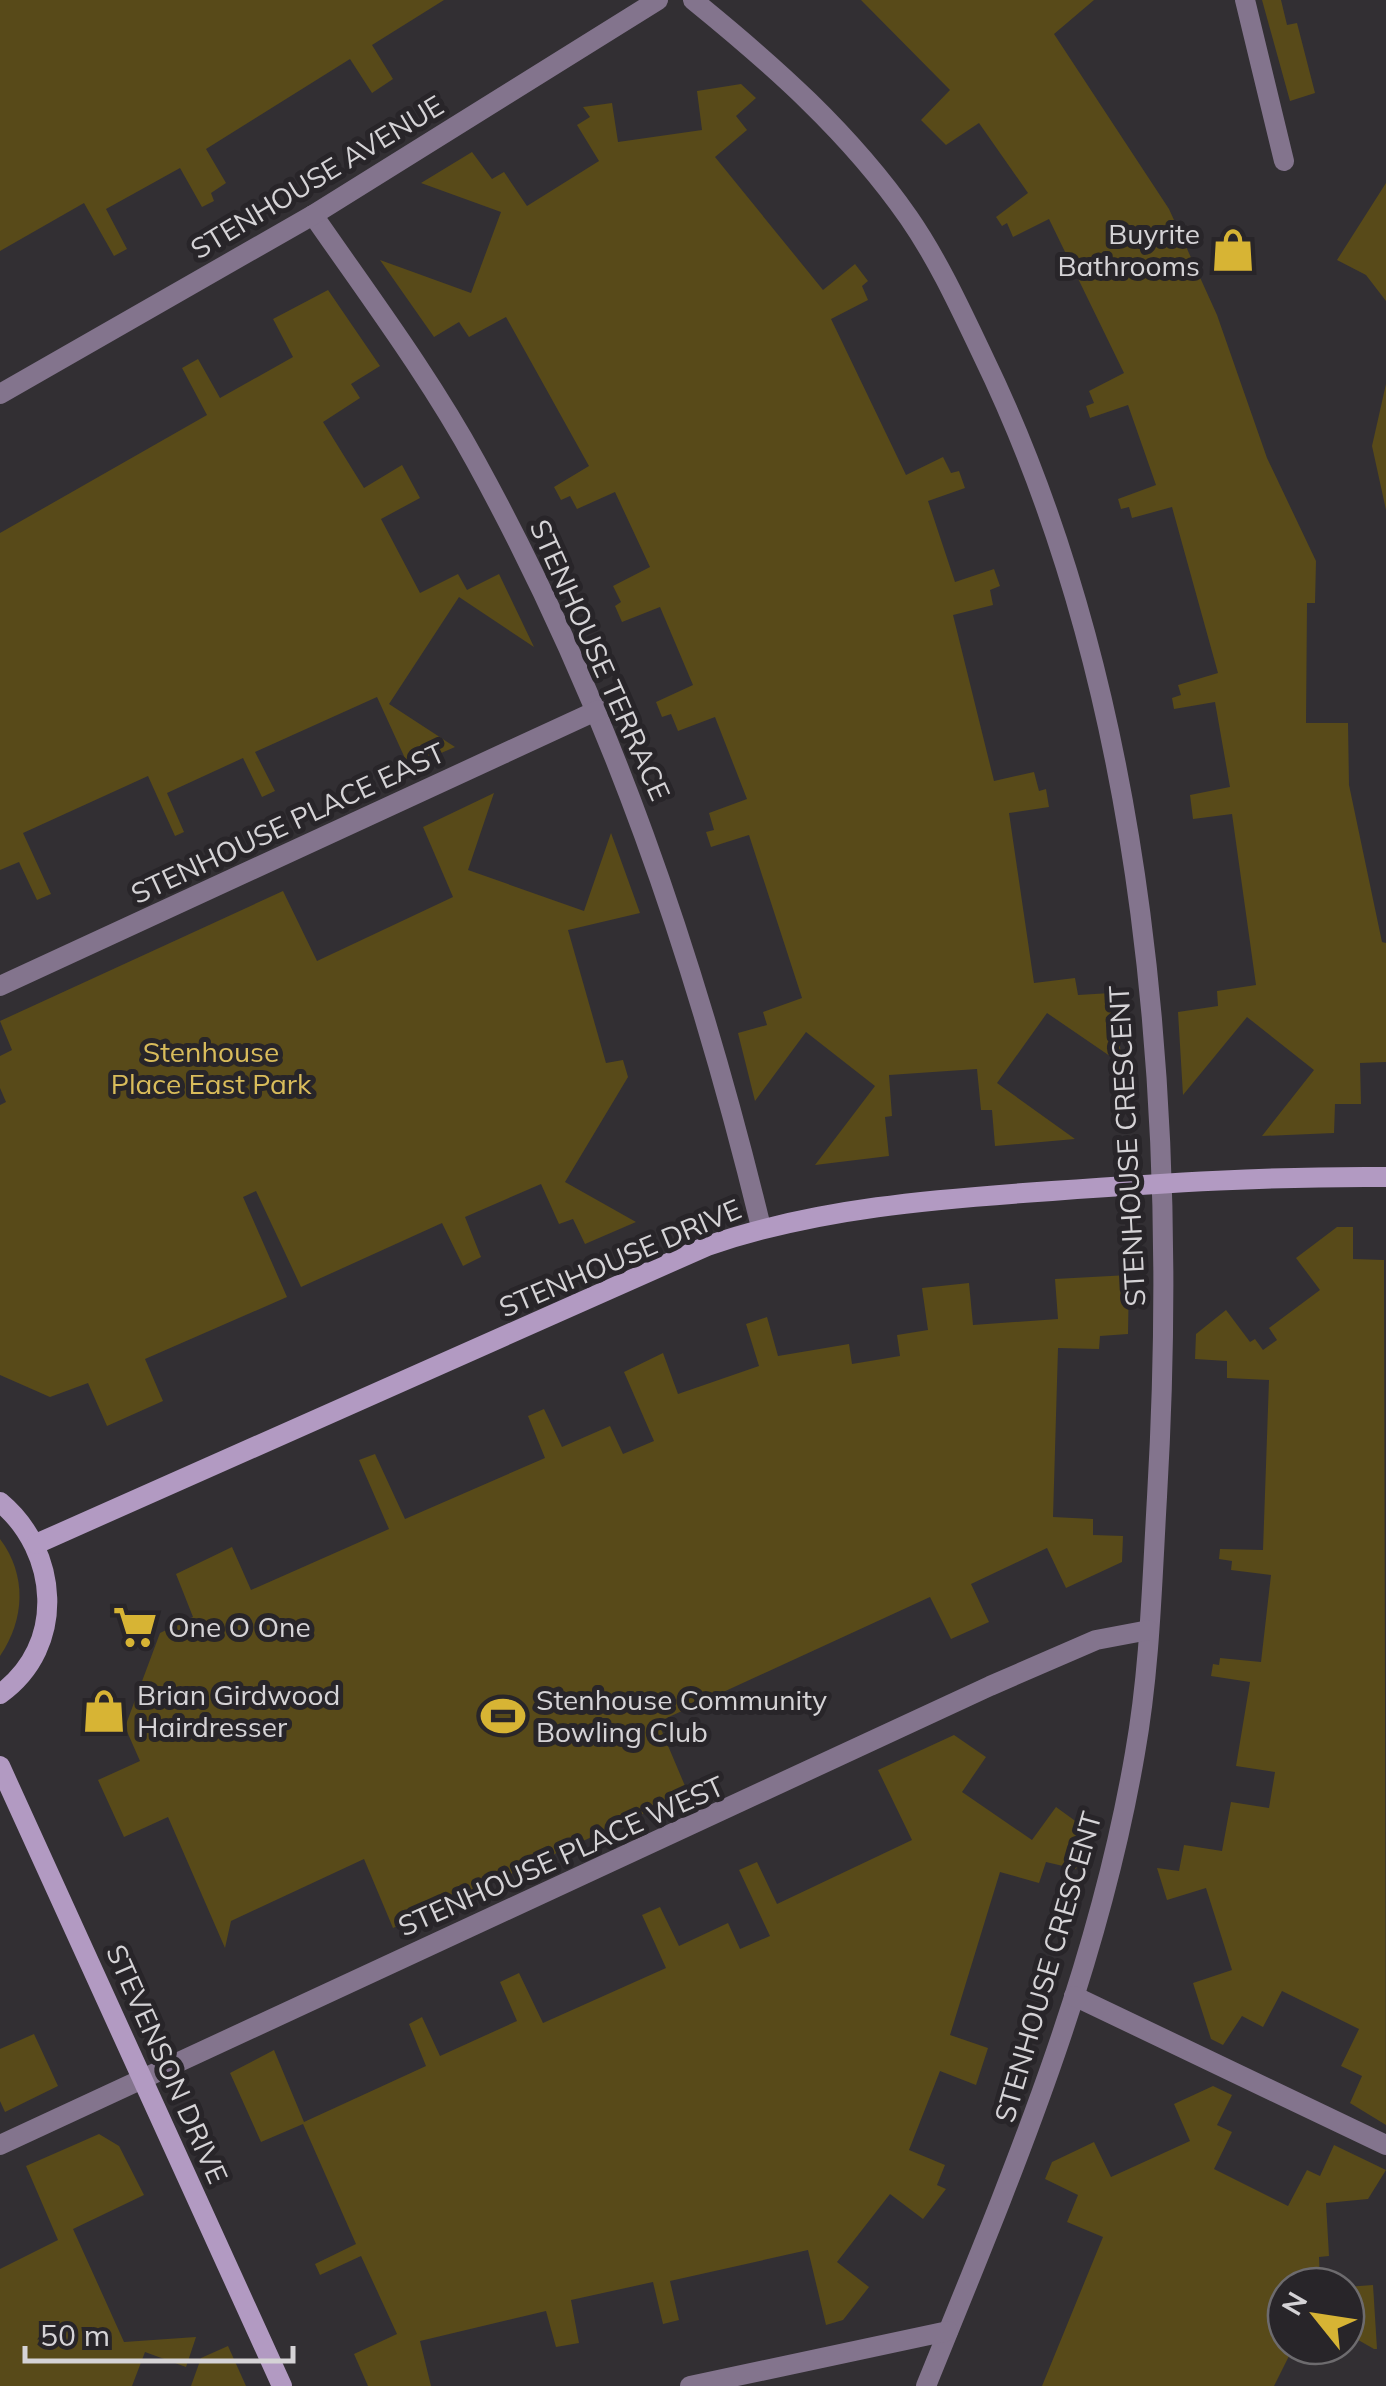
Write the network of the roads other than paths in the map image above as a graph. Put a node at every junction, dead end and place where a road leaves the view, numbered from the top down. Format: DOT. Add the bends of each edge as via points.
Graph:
graph roads {
  1 [pos="658,0"];
  2 [pos="693,0"];
  3 [pos="1245,0"];
  4 [pos="1284,161"];
  5 [pos="313,216"];
  6 [pos="0,394"];
  7 [pos="598,710"];
  8 [pos="0,986"];
  9 [pos="1386,1177"];
  10 [pos="1163,1183"];
  11 [pos="761,1228"];
  12 [pos="0,1502"];
  13 [pos="36,1544"];
  14 [pos="1150,1630"];
  15 [pos="0,1694"];
  16 [pos="0,1766"];
  17 [pos="1074,1996"];
  18 [pos="142,2078"];
  19 [pos="0,2145"];
  20 [pos="1386,2146"];
  21 [pos="948,2331"];
  22 [pos="282,2386"];
  23 [pos="690,2386"];
  24 [pos="926,2386"];
  1 -- 5 [label="street, STENHOUSE AVENUE"];
  2 -- 10 [label="street, STENHOUSE CRESCENT" via="811,101 910,219 1030,460 1088,638 1114,763 1149,1007"];
  3 -- 4 [label="street"];
  5 -- 6 [label="street, STENHOUSE AVENUE"];
  5 -- 7 [label="street, STENHOUSE TERRACE" via="474,458"];
  7 -- 8 [label="street, STENHOUSE PLACE EAST"];
  7 -- 11 [label="street, STENHOUSE TERRACE" via="683,938"];
  9 -- 10 [label="street, STENHOUSE DRIVE"];
  10 -- 11 [label="street, STENHOUSE DRIVE" via="933,1200"];
  10 -- 14 [label="street, STENHOUSE CRESCENT" via="1166,1349"];
  11 -- 13 [label="street, STENHOUSE DRIVE" via="707,1246"];
  12 -- 13 [label="street"];
  13 -- 15 [label="street" via="48,1582 46,1622 32,1659"];
  14 -- 17 [label="street, STENHOUSE CRESCENT" via="1136,1750 1108,1884"];
  14 -- 18 [label="street, STENHOUSE PLACE WEST" via="1096,1640 990,1686"];
  16 -- 18 [label="street, STEVENSON DRIVE"];
  17 -- 20 [label="street"];
  17 -- 21 [label="street, STENHOUSE CRESCENT" via="993,2228"];
  18 -- 19 [label="street, STENHOUSE PLACE WEST"];
  18 -- 22 [label="street, STEVENSON DRIVE"];
  21 -- 23 [label="street"];
  21 -- 24 [label="street, STENHOUSE CRESCENT"];
}
